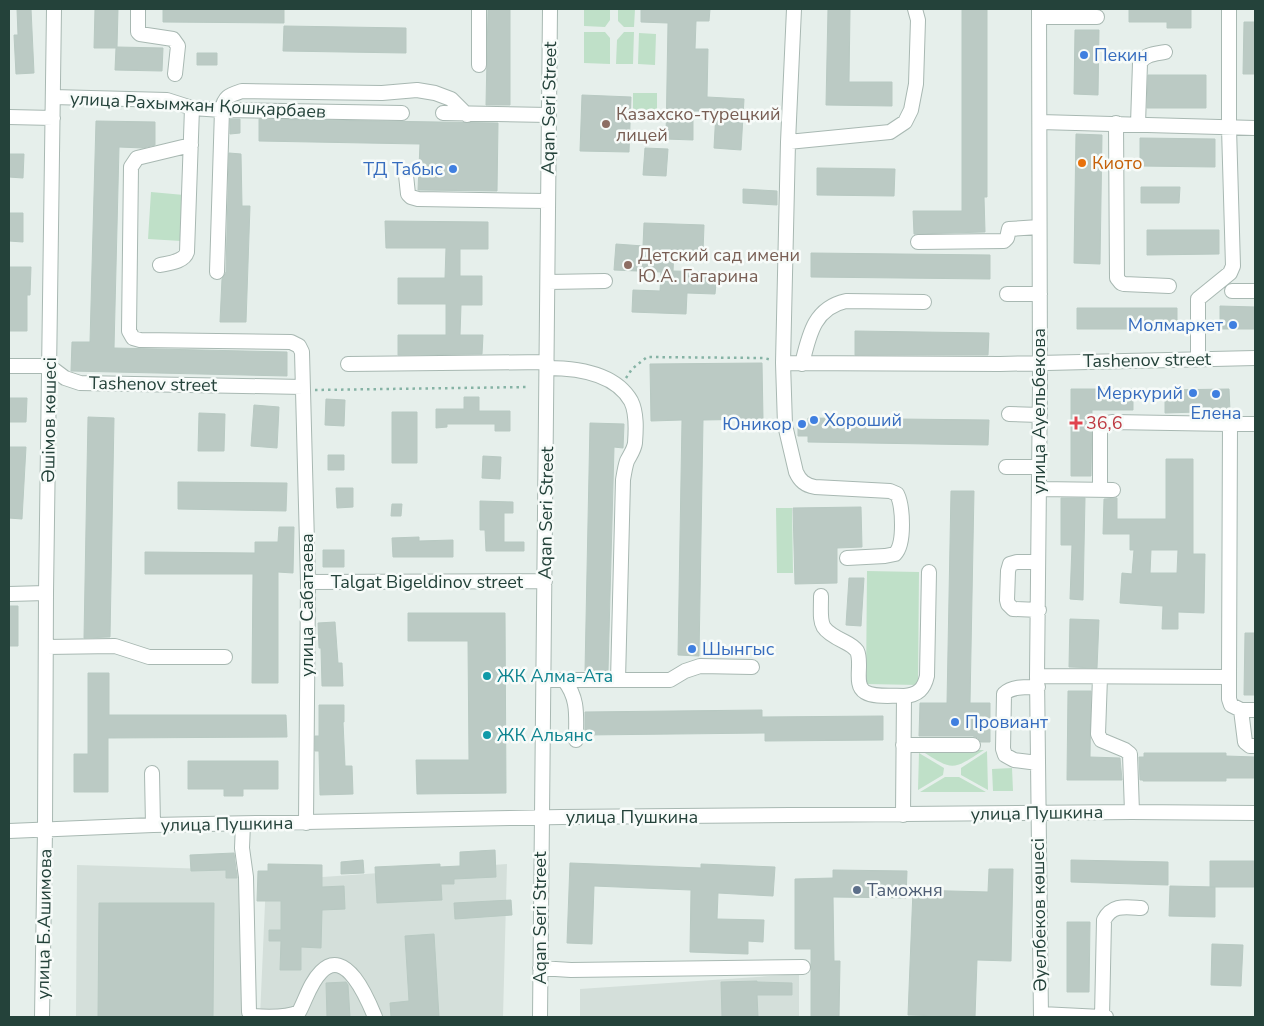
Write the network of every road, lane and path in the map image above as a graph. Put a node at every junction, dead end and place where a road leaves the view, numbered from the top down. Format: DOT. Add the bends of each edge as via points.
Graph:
graph roads {
  1 [pos="54,9"];
  2 [pos="138,9"];
  3 [pos="480,9"];
  4 [pos="550,9"];
  5 [pos="794,9"];
  6 [pos="915,9"];
  7 [pos="1229,9"];
  8 [pos="1039,13"];
  9 [pos="1097,17"];
  10 [pos="1165,52"];
  11 [pos="479,65"];
  12 [pos="175,74"];
  13 [pos="53,97"];
  14 [pos="192,108"];
  15 [pos="222,110"];
  16 [pos="443,113"];
  17 [pos="402,114"];
  18 [pos="467,115"];
  19 [pos="549,115"];
  20 [pos="9,117"];
  21 [pos="53,118"];
  22 [pos="1040,122"];
  23 [pos="1116,123"];
  24 [pos="1138,124"];
  25 [pos="1229,128"];
  26 [pos="1255,128"];
  27 [pos="788,142"];
  28 [pos="191,145"];
  29 [pos="406,174"];
  30 [pos="548,201"];
  31 [pos="1039,227"];
  32 [pos="918,242"];
  33 [pos="160,265"];
  34 [pos="217,272"];
  35 [pos="605,281"];
  36 [pos="548,282"];
  37 [pos="1169,286"];
  38 [pos="1232,291"];
  39 [pos="1255,291"];
  40 [pos="1007,294"];
  41 [pos="1040,294"];
  42 [pos="924,302"];
  43 [pos="1255,358"];
  44 [pos="1198,359"];
  45 [pos="1039,362"];
  46 [pos="783,363"];
  47 [pos="348,364"];
  48 [pos="802,364"];
  49 [pos="547,365"];
  50 [pos="9,366"];
  51 [pos="50,366"];
  52 [pos="529,387"];
  53 [pos="619,388"];
  54 [pos="303,389"];
  55 [pos="1009,414"];
  56 [pos="1040,415"];
  57 [pos="1230,424"];
  58 [pos="1255,424"];
  59 [pos="1006,467"];
  60 [pos="1038,468"];
  61 [pos="1038,489"];
  62 [pos="847,558"];
  63 [pos="1038,562"];
  64 [pos="928,572"];
  65 [pos="308,582"];
  66 [pos="545,582"];
  67 [pos="46,593"];
  68 [pos="9,594"];
  69 [pos="821,596"];
  70 [pos="1039,610"];
  71 [pos="46,647"];
  72 [pos="225,657"];
  73 [pos="752,667"];
  74 [pos="1228,676"];
  75 [pos="1100,677"];
  76 [pos="544,680"];
  77 [pos="564,680"];
  78 [pos="618,680"];
  79 [pos="1038,681"];
  80 [pos="904,696"];
  81 [pos="1248,710"];
  82 [pos="576,740"];
  83 [pos="903,745"];
  84 [pos="973,745"];
  85 [pos="1255,746"];
  86 [pos="1038,763"];
  87 [pos="152,773"];
  88 [pos="1132,812"];
  89 [pos="1255,813"];
  90 [pos="1038,814"];
  91 [pos="903,815"];
  92 [pos="542,818"];
  93 [pos="306,823"];
  94 [pos="243,824"];
  95 [pos="153,825"];
  96 [pos="9,830"];
  97 [pos="45,830"];
  98 [pos="1141,908"];
  99 [pos="803,967"];
  100 [pos="540,968"];
  101 [pos="1041,1016"];
  102 [pos="42,1017"];
  103 [pos="375,1017"];
  104 [pos="540,1017"];
  105 [pos="1103,1017"];
  1 -- 13 [label="street, Әшімов көшесі"];
  2 -- 12 [label="street" via="140,34 176,42"];
  3 -- 11 [label="street"];
  4 -- 19 [label="street, Aqan Seri Street"];
  5 -- 27 [label="street"];
  6 -- 27 [label="street" via="918,20 916,84 905,122 890,132"];
  7 -- 25 [label="street"];
  8 -- 9 [label="street"];
  8 -- 22 [label="street, улица Ауельбекова"];
  10 -- 24 [label="street" via="1148,55 1140,63"];
  13 -- 14 [label="street, улица Рахымжан Қошқарбаев" via="167,100"];
  13 -- 21 [label="street, Әшімов көшесі"];
  14 -- 15 [label="street, улица Рахымжан Қошқарбаев"];
  14 -- 28 [label="street"];
  15 -- 17 [label="street, улица Рахымжан Қошқарбаев"];
  15 -- 18 [label="street" via="224,101 242,91 382,93 417,90 452,99"];
  15 -- 34 [label="street"];
  16 -- 18 [label="street"];
  18 -- 19 [label="street"];
  19 -- 30 [label="street, Aqan Seri Street"];
  20 -- 21 [label="street, улица Рахымжан Қошқарбаев"];
  21 -- 51 [label="street, Әшімов көшесі"];
  22 -- 23 [label="street"];
  22 -- 31 [label="street, улица Ауельбекова"];
  23 -- 24 [label="street"];
  23 -- 37 [label="street" via="1117,278 1124,284"];
  24 -- 25 [label="street"];
  25 -- 26 [label="street"];
  25 -- 44 [label="street" via="1232,270 1198,299"];
  27 -- 46 [label="street"];
  28 -- 33 [label="street" via="186,256"];
  28 -- 54 [label="street, улица Сабатаева" via="137,158 131,166 129,331 133,338 140,340 291,342 302,352"];
  29 -- 30 [label="street" via="411,197"];
  30 -- 36 [label="street, Aqan Seri Street"];
  31 -- 32 [label="street" via="1009,229 1004,241"];
  31 -- 41 [label="street, улица Ауельбекова"];
  35 -- 36 [label="street"];
  36 -- 49 [label="street, Aqan Seri Street"];
  38 -- 39 [label="street"];
  40 -- 41 [label="street"];
  41 -- 45 [label="street, улица Ауельбекова"];
  42 -- 48 [label="street" via="836,303 816,321"];
  43 -- 44 [label="street, Tashenov street"];
  44 -- 45 [label="street, Tashenov street"];
  45 -- 48 [label="street, Tashenov street"];
  45 -- 56 [label="street, улица Ауельбекова"];
  46 -- 48 [label="street, Tashenov street"];
  46 -- 53 [label="path" via="764,358 647,357 632,369"];
  46 -- 62 [label="street" via="785,425 799,479 815,487 884,490 897,494 900,500 898,551 892,555"];
  47 -- 49 [label="street"];
  49 -- 53 [label="street" via="595,374"];
  49 -- 66 [label="street, Aqan Seri Street"];
  50 -- 51 [label="street"];
  51 -- 54 [label="street, Tashenov street" via="65,378 80,383"];
  51 -- 67 [label="street, Әшімов көшесі"];
  52 -- 54 [label="path"];
  53 -- 78 [label="street" via="631,402 635,414 635,445 623,480"];
  54 -- 65 [label="street, улица Сабатаева"];
  55 -- 56 [label="street"];
  56 -- 60 [label="street, улица Ауельбекова"];
  57 -- 58 [label="street"];
  57 -- 61 [label="street" via="1103,424 1100,429 1107,490"];
  57 -- 74 [label="street"];
  59 -- 60 [label="street"];
  60 -- 61 [label="street, улица Ауельбекова"];
  61 -- 63 [label="street, улица Ауельбекова"];
  63 -- 70 [label="street, улица Ауельбекова"];
  63 -- 70 [label="street" via="1010,564 1007,600 1013,609"];
  64 -- 80 [label="street" via="927,676 918,693"];
  65 -- 66 [label="street, Talgat Bigeldinov street"];
  65 -- 93 [label="street, улица Сабатаева"];
  66 -- 76 [label="street, Aqan Seri Street"];
  67 -- 68 [label="street"];
  67 -- 71 [label="street, Әшімов көшесі"];
  69 -- 80 [label="street" via="823,628 856,651 864,692"];
  70 -- 79 [label="street, улица Ауельбекова"];
  71 -- 72 [label="street" via="115,646 148,657"];
  71 -- 97 [label="street, Әшімов көшесі"];
  73 -- 78 [label="street" via="700,666 670,680"];
  74 -- 75 [label="street"];
  74 -- 81 [label="street" via="1232,705"];
  75 -- 79 [label="street"];
  75 -- 88 [label="street" via="1098,734 1101,740 1130,754"];
  76 -- 77 [label="street"];
  76 -- 92 [label="street, Aqan Seri Street"];
  77 -- 78 [label="street"];
  77 -- 82 [label="street" via="575,700"];
  79 -- 86 [label="street, улица Ауельбекова"];
  79 -- 86 [label="street" via="1004,694 1003,749 1009,758"];
  80 -- 83 [label="street"];
  81 -- 85 [label="street" via="1245,742"];
  83 -- 84 [label="street"];
  83 -- 91 [label="street"];
  86 -- 90 [label="street, улица Ауельбекова"];
  87 -- 95 [label="street"];
  88 -- 89 [label="street, улица Пушкина"];
  88 -- 90 [label="street, улица Пушкина"];
  90 -- 91 [label="street, улица Пушкина"];
  90 -- 101 [label="street, Әуелбеков көшесі"];
  91 -- 92 [label="street, улица Пушкина"];
  92 -- 93 [label="street, улица Пушкина"];
  92 -- 100 [label="street, Aqan Seri Street"];
  93 -- 94 [label="street, улица Пушкина"];
  94 -- 95 [label="street, улица Пушкина"];
  94 -- 103 [label="street" via="249,1012 253,1016 264,1017 299,1012 320,972 328,966 338,965 362,987"];
  95 -- 97 [label="street, улица Пушкина"];
  96 -- 97 [label="street, улица Пушкина"];
  97 -- 102 [label="street, улица Б.Ашимова"];
  98 -- 105 [label="street" via="1114,908 1104,920"];
  99 -- 100 [label="street"];
  100 -- 104 [label="street, Aqan Seri Street"];
  101 -- 105 [label="street"];
}
